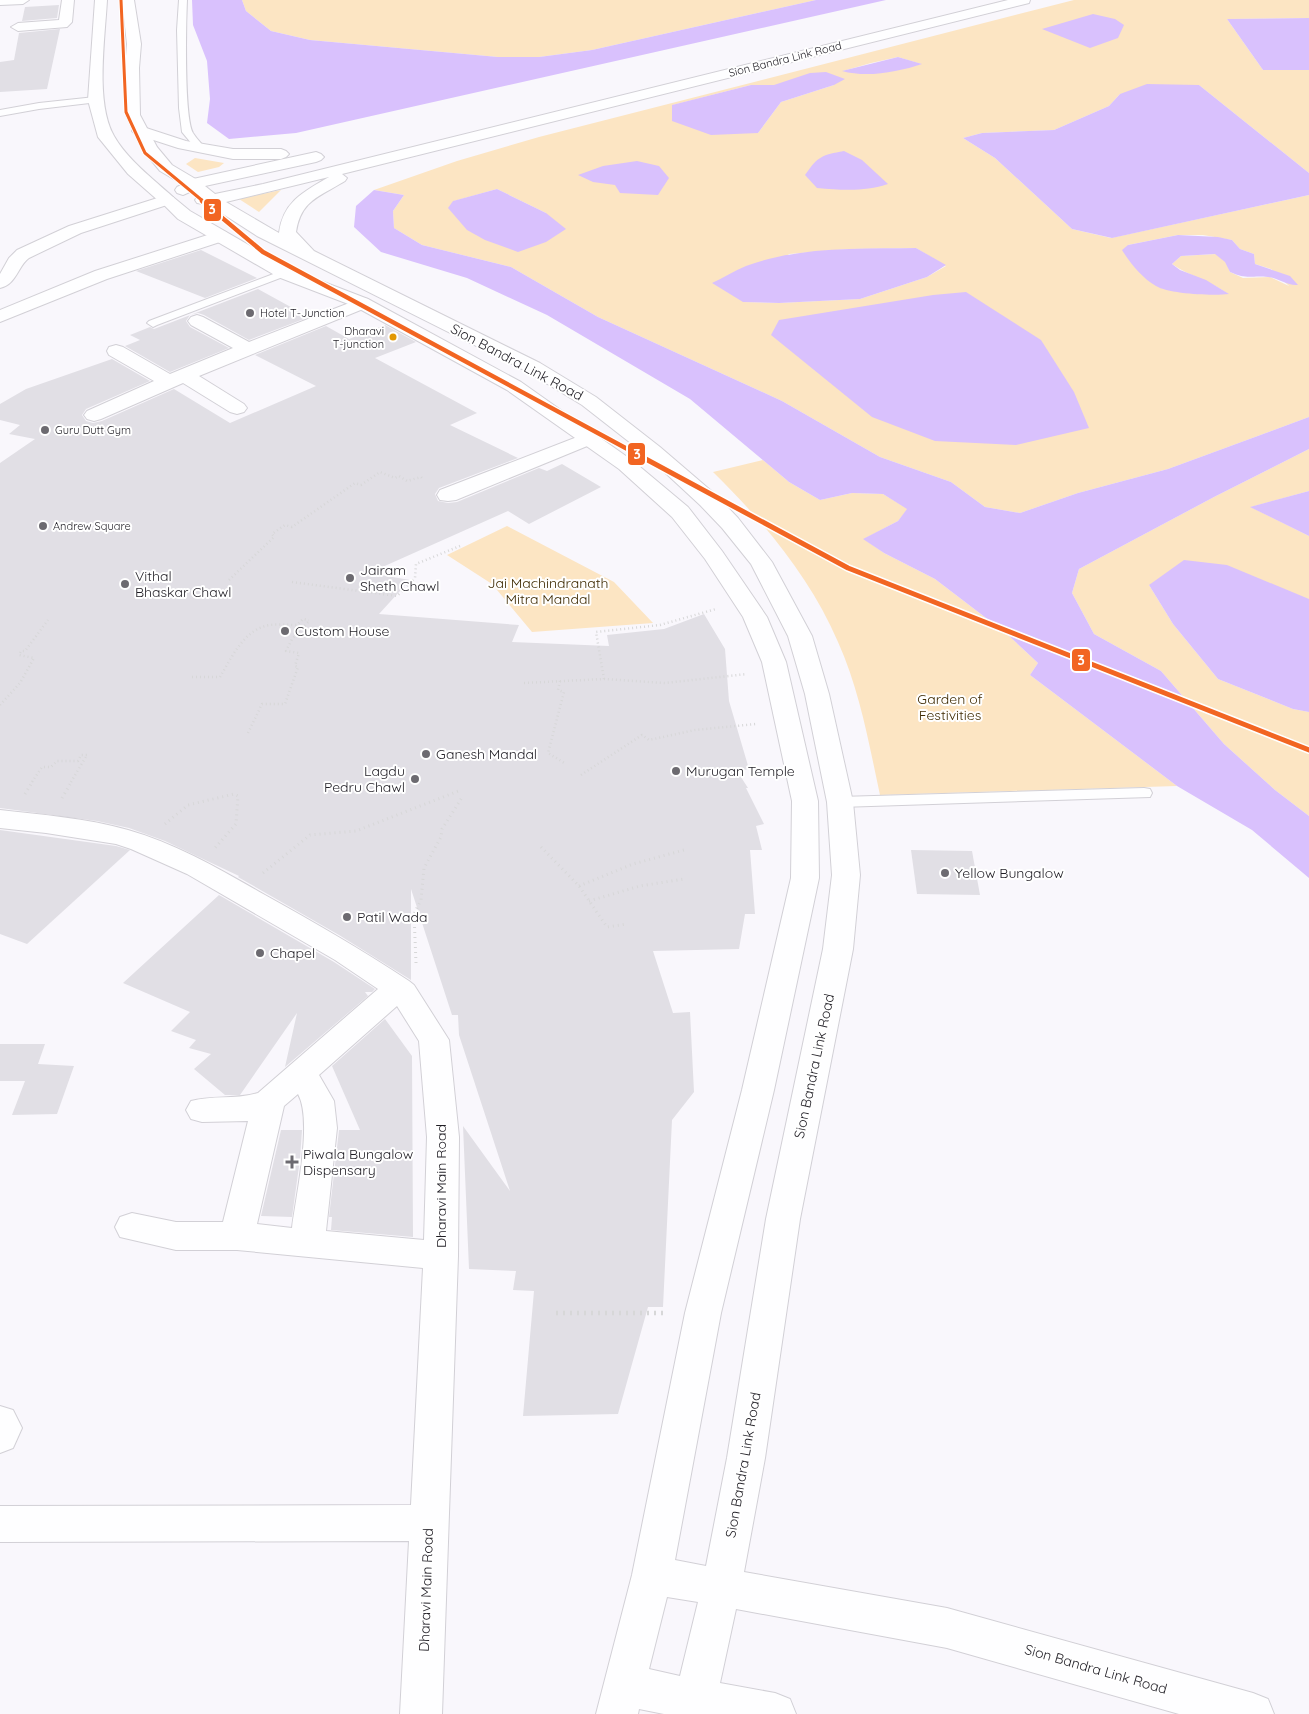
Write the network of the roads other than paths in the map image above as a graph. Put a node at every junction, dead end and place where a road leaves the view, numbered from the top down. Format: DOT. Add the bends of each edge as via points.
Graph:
graph roads {
  1 [pos="23,0"];
  2 [pos="68,0"];
  3 [pos="101,0"];
  4 [pos="128,0"];
  5 [pos="182,0"];
  6 [pos="967,0"];
  7 [pos="1024,0"];
  8 [pos="0,1"];
  9 [pos="870,23"];
  10 [pos="18,27"];
  11 [pos="95,100"];
  12 [pos="0,114"];
  13 [pos="140,131"];
  14 [pos="200,148"];
  15 [pos="364,164"];
  16 [pos="193,184"];
  17 [pos="167,200"];
  18 [pos="212,200"];
  19 [pos="220,236"];
  20 [pos="306,252"];
  21 [pos="284,273"];
  22 [pos="0,283"];
  23 [pos="362,303"];
  24 [pos="0,317"];
  25 [pos="197,320"];
  26 [pos="441,321"];
  27 [pos="153,324"];
  28 [pos="416,331"];
  29 [pos="248,348"];
  30 [pos="116,351"];
  31 [pos="176,379"];
  32 [pos="237,408"];
  33 [pos="94,415"];
  34 [pos="590,438"];
  35 [pos="448,495"];
  36 [pos="712,504"];
  37 [pos="680,512"];
  38 [pos="1144,793"];
  39 [pos="840,802"];
  40 [pos="4,819"];
  41 [pos="400,990"];
  42 [pos="302,1072"];
  43 [pos="269,1101"];
  44 [pos="202,1110"];
  45 [pos="132,1227"];
  46 [pos="237,1236"];
  47 [pos="307,1244"];
  48 [pos="440,1256"];
  49 [pos="0,1422"];
  50 [pos="0,1436"];
  51 [pos="429,1523"];
  52 [pos="0,1524"];
  53 [pos="652,1575"];
  54 [pos="721,1588"];
  55 [pos="621,1700"];
  56 [pos="694,1707"];
  57 [pos="421,1714"];
  58 [pos="775,1714"];
  59 [pos="1253,1714"];
  1 -- 8 [label="main road"];
  2 -- 10 [label="main road" via="62,24"];
  3 -- 11 [label="main road"];
  4 -- 13 [label="main road, Sion Bandra Link Road" via="134,44 133,115"];
  5 -- 14 [label="lane" via="184,108 187,132"];
  6 -- 9 [label="main road"];
  7 -- 15 [label="main road, Sion Bandra Link Road"];
  11 -- 12 [label="lane"];
  11 -- 17 [label="main road" via="106,137 134,171"];
  13 -- 14 [label="main road" via="183,146"];
  13 -- 16 [label="main road, Sion Bandra Link Road" via="166,168"];
  14 -- 16 [label="main road" via="233,154 332,153"];
  15 -- 18 [label="main road, Sion Bandra Link Road"];
  15 -- 20 [label="main road" via="313,193 290,217 287,233"];
  16 -- 17 [label="main road"];
  16 -- 18 [label="main road, Sion Bandra Link Road"];
  17 -- 18 [label="main road, Sion Bandra Link Road"];
  17 -- 19 [label="main road, Sion Bandra Link Road" via="184,215"];
  17 -- 22 [label="main road" via="85,225 22,255 12,263 8,276"];
  18 -- 20 [label="main road, Sion Bandra Link Road" via="263,232"];
  19 -- 21 [label="main road, Sion Bandra Link Road"];
  19 -- 24 [label="main road" via="101,275"];
  20 -- 26 [label="main road, Sion Bandra Link Road"];
  21 -- 23 [label="main road, Sion Bandra Link Road"];
  21 -- 27 [label="lane"];
  23 -- 28 [label="main road, Sion Bandra Link Road"];
  23 -- 29 [label="main road"];
  25 -- 29 [label="main road"];
  26 -- 28 [label="main road"];
  26 -- 36 [label="main road, Sion Bandra Link Road" via="533,367 589,401 653,451"];
  28 -- 34 [label="main road, Sion Bandra Link Road" via="514,386"];
  29 -- 31 [label="main road"];
  30 -- 31 [label="main road"];
  31 -- 32 [label="main road"];
  31 -- 33 [label="main road"];
  34 -- 35 [label="main road"];
  34 -- 37 [label="main road, Sion Bandra Link Road"];
  36 -- 37 [label="main road"];
  36 -- 39 [label="main road, Sion Bandra Link Road" via="761,562 800,636 818,694"];
  37 -- 53 [label="main road, Sion Bandra Link Road" via="755,617 774,662 805,800 804,878 758,1090 703,1313"];
  38 -- 39 [label="lane"];
  39 -- 54 [label="main road, Sion Bandra Link Road" via="846,874 838,949 783,1219 746,1458"];
  40 -- 41 [label="main road, Dharavi Main Road" via="119,836 141,843 197,868 345,953"];
  41 -- 42 [label="main road"];
  41 -- 48 [label="main road, Dharavi Main Road" via="434,1040 443,1137"];
  42 -- 43 [label="main road"];
  42 -- 47 [label="main road" via="318,1101 321,1128"];
  43 -- 44 [label="main road" via="247,1110"];
  43 -- 46 [label="main road"];
  45 -- 46 [label="main road" via="176,1236"];
  46 -- 47 [label="main road"];
  47 -- 48 [label="main road"];
  48 -- 51 [label="main road, Dharavi Main Road"];
  49 -- 50 [label="main road" via="4,1428"];
  51 -- 52 [label="main road"];
  51 -- 57 [label="main road, Dharavi Main Road"];
  53 -- 54 [label="main road"];
  53 -- 55 [label="main road, Sion Bandra Link Road"];
  54 -- 56 [label="main road"];
  54 -- 59 [label="main road, Sion Bandra Link Road" via="947,1628"];
  55 -- 56 [label="main road"];
  56 -- 58 [label="main road"];
}
